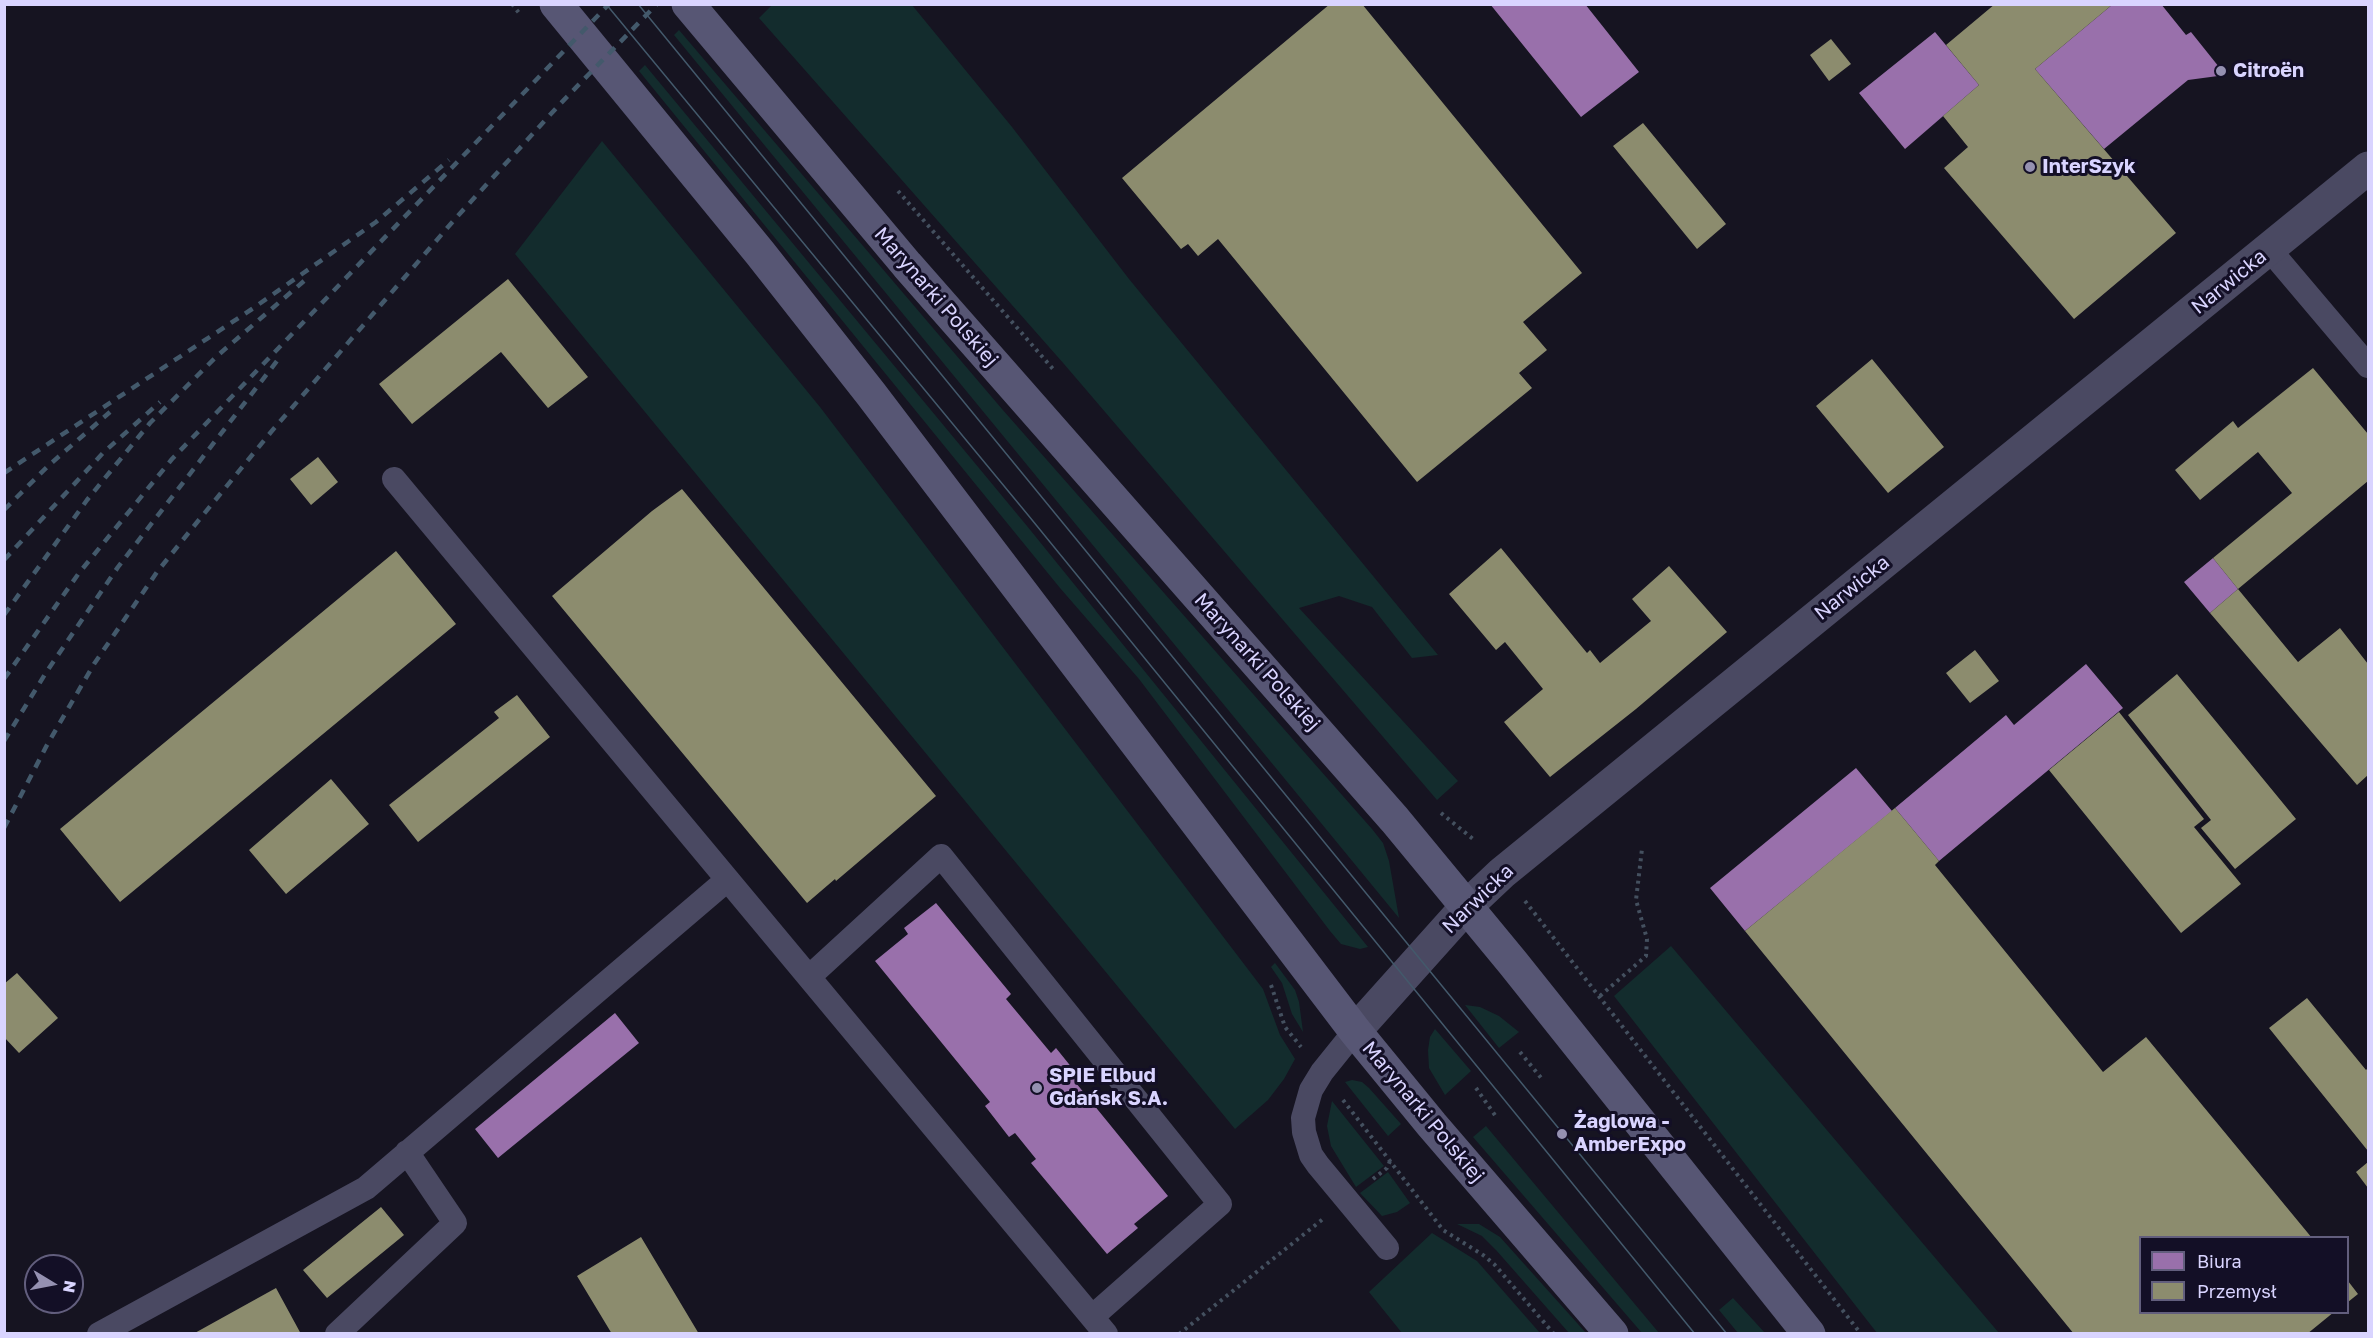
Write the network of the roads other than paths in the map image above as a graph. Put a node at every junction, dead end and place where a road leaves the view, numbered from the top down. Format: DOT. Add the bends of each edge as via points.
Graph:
graph roads {
  1 [pos="556,4"];
  2 [pos="692,9"];
  3 [pos="2368,168"];
  4 [pos="2269,249"];
  5 [pos="2368,366"];
  6 [pos="393,480"];
  7 [pos="727,880"];
  8 [pos="1467,906"];
  9 [pos="808,977"];
  10 [pos="1355,1031"];
  11 [pos="407,1152"];
  12 [pos="1387,1248"];
  13 [pos="1099,1325"];
  14 [pos="99,1334"];
  15 [pos="338,1334"];
  16 [pos="1612,1334"];
  17 [pos="1809,1334"];
  1 -- 10 [label="main road, Marynarki Polskiej" via="871,394"];
  2 -- 8 [label="main road, Marynarki Polskiej" via="907,265"];
  3 -- 4 [label="street, Narwicka"];
  4 -- 5 [label="lane"];
  4 -- 8 [label="street, Narwicka" via="1502,873"];
  6 -- 7 [label="lane"];
  7 -- 9 [label="lane"];
  7 -- 11 [label="lane"];
  8 -- 10 [label="street, Narwicka"];
  8 -- 17 [label="main road, Marynarki Polskiej"];
  9 -- 13 [label="lane"];
  9 -- 13 [label="lane" via="941,856 1220,1204"];
  10 -- 12 [label="lane" via="1311,1090 1304,1132 1311,1155"];
  10 -- 16 [label="main road, Marynarki Polskiej"];
  11 -- 14 [label="lane" via="366,1188"];
  11 -- 15 [label="lane" via="455,1222"];
}
